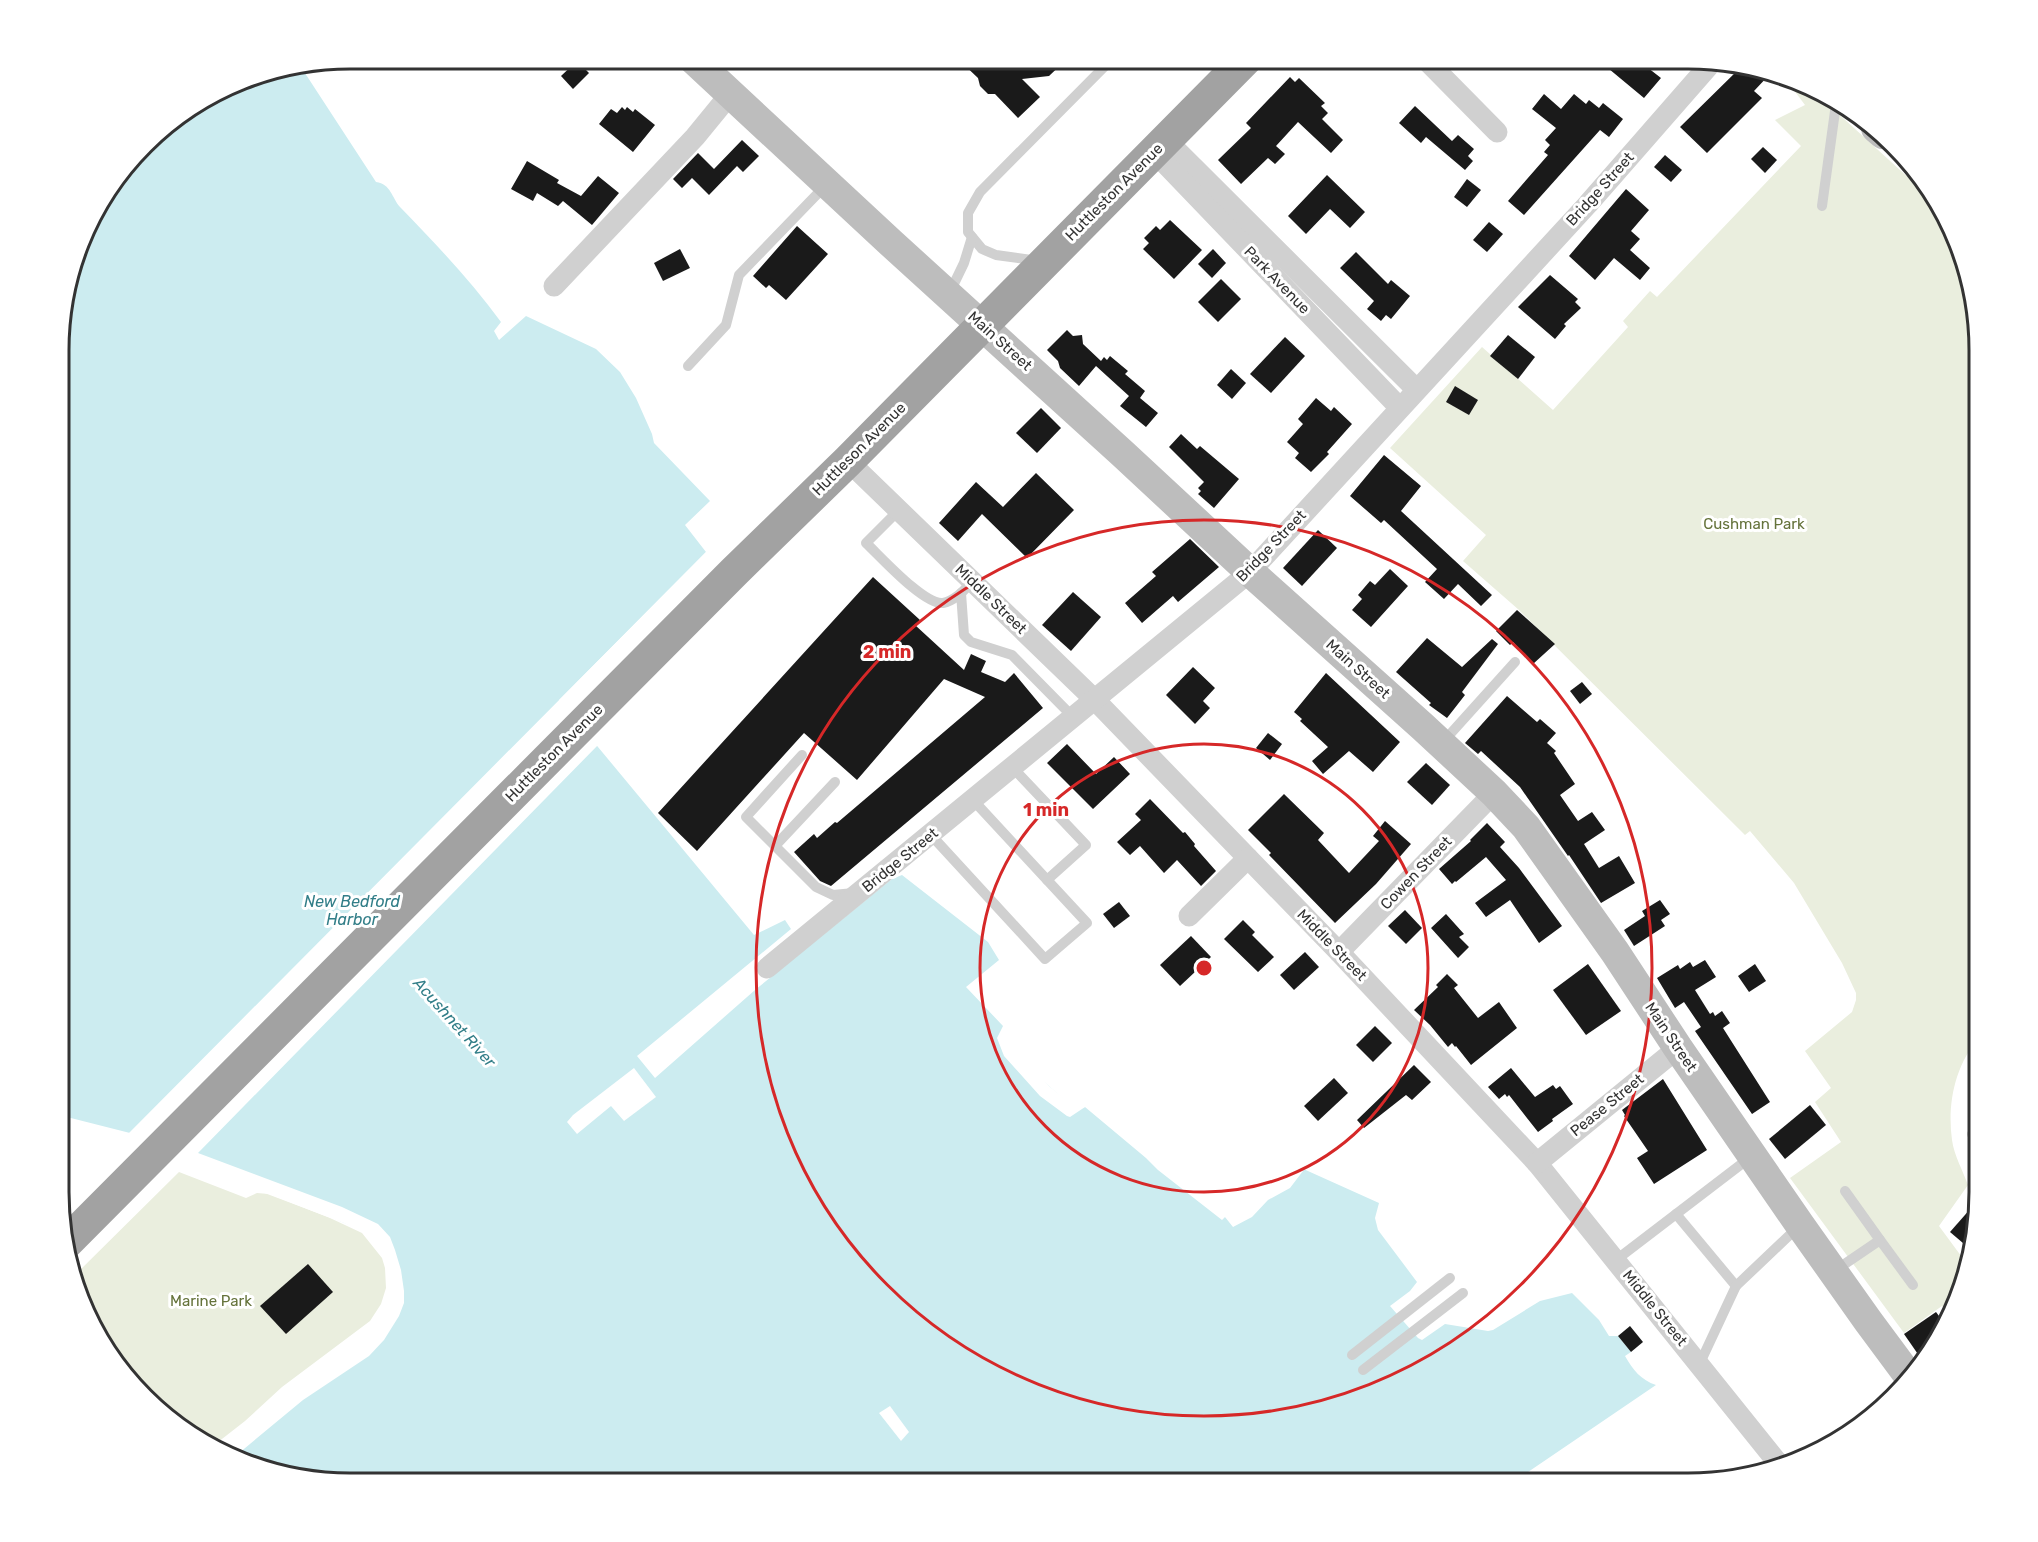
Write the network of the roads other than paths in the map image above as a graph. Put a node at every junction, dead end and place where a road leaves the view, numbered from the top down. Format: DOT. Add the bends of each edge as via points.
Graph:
graph roads {
  1 [pos="708,69"];
  2 [pos="1102,69"];
  3 [pos="1236,69"];
  4 [pos="1435,69"];
  5 [pos="1705,70"];
  6 [pos="731,93"];
  7 [pos="1835,111"];
  8 [pos="1497,132"];
  9 [pos="1160,146"];
  10 [pos="828,184"];
  11 [pos="1822,206"];
  12 [pos="972,237"];
  13 [pos="1046,262"];
  14 [pos="554,286"];
  15 [pos="949,295"];
  16 [pos="983,325"];
  17 [pos="688,366"];
  18 [pos="1416,389"];
  19 [pos="1400,407"];
  20 [pos="848,461"];
  21 [pos="899,510"];
  22 [pos="734,572"];
  23 [pos="1250,572"];
  24 [pos="967,587"];
  25 [pos="1515,662"];
  26 [pos="1095,700"];
  27 [pos="1074,718"];
  28 [pos="1441,744"];
  29 [pos="802,755"];
  30 [pos="1013,768"];
  31 [pos="835,782"];
  32 [pos="1494,793"];
  33 [pos="973,800"];
  34 [pos="931,835"];
  35 [pos="775,846"];
  36 [pos="1248,858"];
  37 [pos="1047,880"];
  38 [pos="860,893"];
  39 [pos="1189,916"];
  40 [pos="1339,952"];
  41 [pos="767,968"];
  42 [pos="1678,1048"];
  43 [pos="1752,1156"];
  44 [pos="1537,1162"];
  45 [pos="1845,1191"];
  46 [pos="1676,1214"];
  47 [pos="1800,1225"];
  48 [pos="72,1237"];
  49 [pos="1880,1240"];
  50 [pos="1616,1260"];
  51 [pos="1833,1272"];
  52 [pos="1450,1278"];
  53 [pos="1913,1285"];
  54 [pos="1736,1286"];
  55 [pos="1463,1293"];
  56 [pos="1352,1355"];
  57 [pos="1700,1363"];
  58 [pos="1363,1370"];
  59 [pos="1905,1370"];
  60 [pos="1775,1459"];
  1 -- 6 [label="main road, Main Street"];
  2 -- 12 [label="lane" via="980,192 968,213 968,232"];
  3 -- 9 [label="highway, Huttleston Avenue"];
  4 -- 8 [label="street"];
  5 -- 18 [label="street, Bridge Street" via="1588,204"];
  6 -- 10 [label="main road, Main Street"];
  6 -- 14 [label="street"];
  7 -- 11 [label="lane"];
  9 -- 13 [label="highway, Huttleston Avenue"];
  9 -- 18 [label="street"];
  9 -- 19 [label="street, Park Avenue"];
  10 -- 15 [label="main road, Main Street"];
  10 -- 17 [label="lane" via="739,275 726,325"];
  12 -- 13 [label="lane" via="982,249 996,255"];
  12 -- 15 [label="lane"];
  13 -- 16 [label="highway, Huttleston Avenue"];
  15 -- 16 [label="main road, Main Street"];
  16 -- 20 [label="highway, Huttleson Avenue"];
  16 -- 23 [label="main road, Main Street"];
  18 -- 19 [label="street, Bridge Street"];
  19 -- 23 [label="street, Bridge Street"];
  20 -- 21 [label="street, Middle Street"];
  20 -- 22 [label="highway, Huttleson Avenue"];
  21 -- 24 [label="street, Middle Street"];
  21 -- 24 [label="lane" via="866,543 924,598 941,604"];
  22 -- 48 [label="highway, Huttleston Avenue"];
  23 -- 26 [label="street, Bridge Street"];
  23 -- 28 [label="main road, Main Street"];
  24 -- 26 [label="street, Middle Street"];
  24 -- 27 [label="lane" via="964,635 971,642 1012,655"];
  25 -- 28 [label="lane"];
  26 -- 27 [label="street, Bridge Street"];
  26 -- 36 [label="street, Middle Street"];
  27 -- 30 [label="street, Bridge Street"];
  28 -- 32 [label="main road, Main Street"];
  29 -- 35 [label="lane" via="746,817"];
  30 -- 33 [label="street, Bridge Street"];
  30 -- 37 [label="lane" via="1086,845"];
  31 -- 35 [label="lane"];
  32 -- 40 [label="street, Cowen Street"];
  32 -- 42 [label="main road, Main Street" via="1526,827"];
  33 -- 34 [label="street, Bridge Street"];
  33 -- 37 [label="lane"];
  34 -- 37 [label="lane" via="1045,959 1087,923"];
  34 -- 38 [label="street, Bridge Street"];
  35 -- 38 [label="lane" via="816,887 833,895"];
  36 -- 39 [label="street"];
  36 -- 40 [label="street, Middle Street"];
  38 -- 41 [label="street, Bridge Street"];
  40 -- 44 [label="street, Middle Street"];
  42 -- 43 [label="main road, Main Street"];
  42 -- 44 [label="street, Pease Street"];
  43 -- 46 [label="lane"];
  43 -- 47 [label="main road, Main Street"];
  44 -- 50 [label="street, Middle Street"];
  45 -- 49 [label="lane"];
  46 -- 50 [label="lane"];
  46 -- 54 [label="lane"];
  47 -- 51 [label="main road, Main Street"];
  47 -- 54 [label="lane"];
  49 -- 51 [label="lane"];
  49 -- 53 [label="lane"];
  50 -- 57 [label="street, Middle Street"];
  51 -- 59 [label="main road, Main Street"];
  52 -- 56 [label="lane"];
  54 -- 57 [label="lane"];
  55 -- 58 [label="lane"];
  57 -- 60 [label="street, Middle Street"];
}
